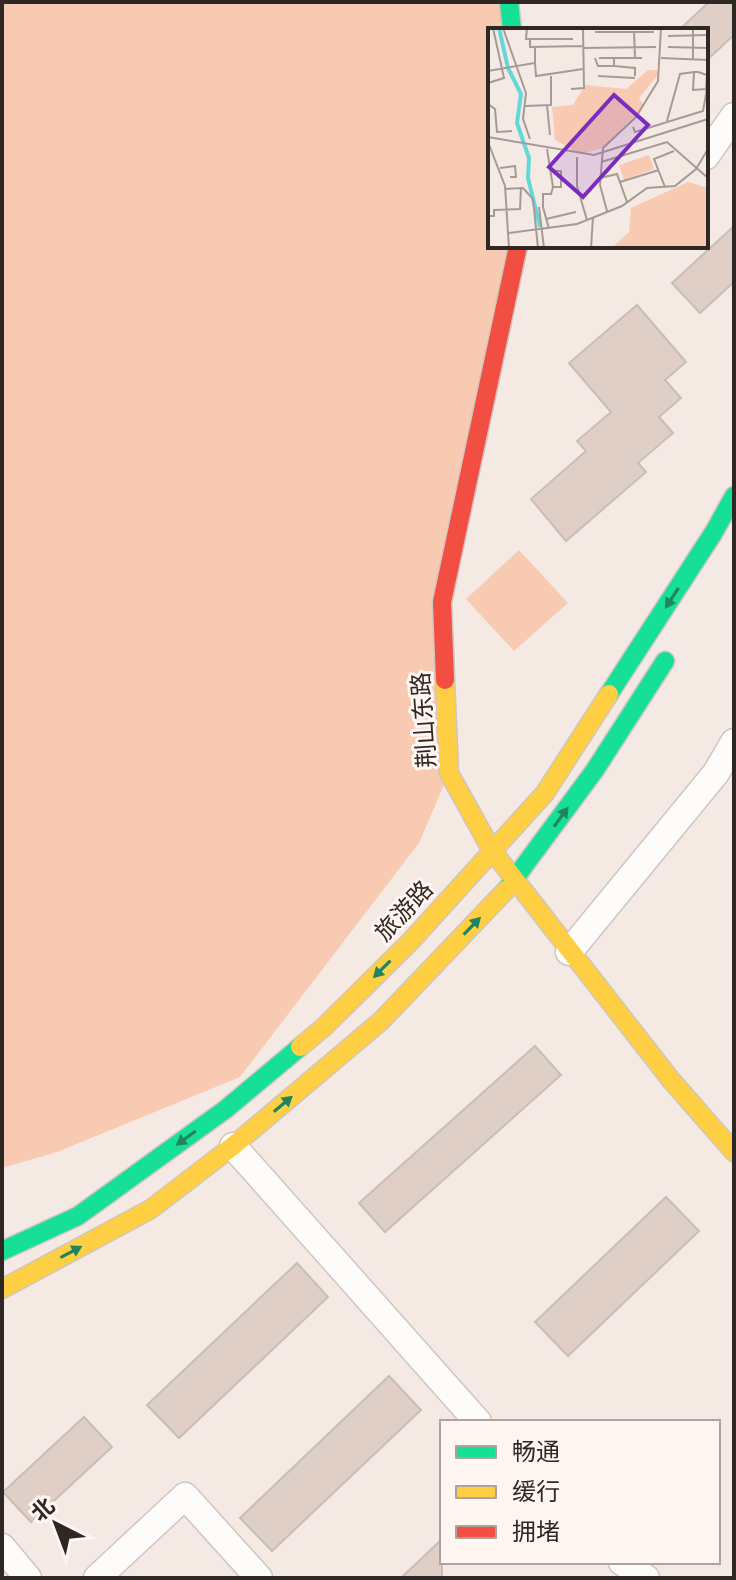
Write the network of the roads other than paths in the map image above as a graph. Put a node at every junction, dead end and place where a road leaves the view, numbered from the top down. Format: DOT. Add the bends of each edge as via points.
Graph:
graph roads {
  1 [pos="509,2"];
  2 [pos="512,28"];
  3 [pos="734,116"];
  4 [pos="708,153"];
  5 [pos="518,248"];
  6 [pos="734,496"];
  7 [pos="677,643"];
  8 [pos="734,742"];
  9 [pos="491,849"];
  10 [pos="515,880"];
  11 [pos="569,952"];
  12 [pos="233,1146"];
  13 [pos="734,1152"];
  14 [pos="2,1251"];
  15 [pos="2,1289"];
  16 [pos="476,1420"];
  17 [pos="2,1547"];
  18 [pos="625,1564"];
  19 [pos="28,1578"];
  20 [pos="97,1578"];
  21 [pos="259,1578"];
  22 [pos="646,1578"];
  1 -- 2 [label="main road"];
  3 -- 4 [label="street"];
  5 -- 9 [label="main road, 荆山东路" via="442,602 449,773"];
  6 -- 9 [label="main road, 旅游路, one-way" via="545,793"];
  10 -- 7 [label="main road, one-way"];
  8 -- 11 [label="street" via="716,773"];
  9 -- 10 [label="main road, 荆山东路"];
  9 -- 14 [label="main road, 旅游路, one-way" via="411,941 324,1027 226,1109 78,1216"];
  10 -- 11 [label="main road, 荆山东路"];
  12 -- 10 [label="main road, one-way" via="381,1021"];
  11 -- 13 [label="main road, 荆山东路"];
  15 -- 12 [label="main road, one-way" via="151,1209"];
  12 -- 16 [label="street"];
  17 -- 19 [label="street"];
  18 -- 22 [label="street"];
  20 -- 21 [label="street" via="185,1496"];
}
